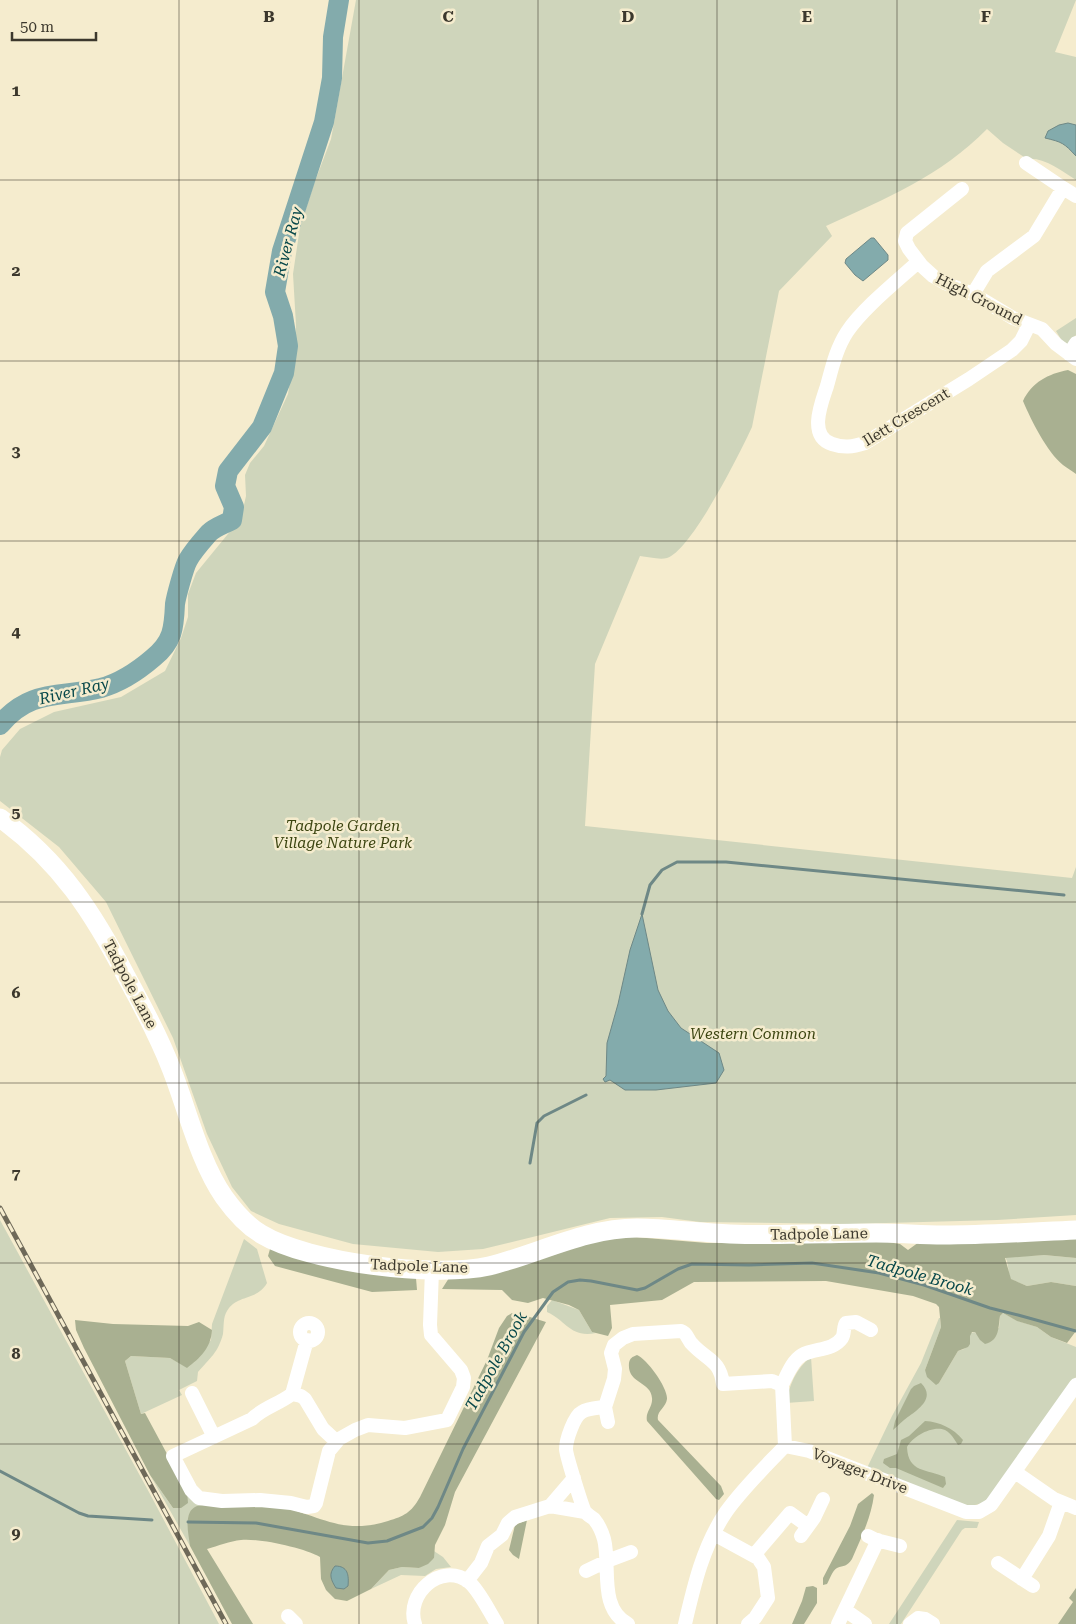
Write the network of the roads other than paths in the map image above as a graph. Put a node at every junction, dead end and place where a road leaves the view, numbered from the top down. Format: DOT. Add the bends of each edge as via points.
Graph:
graph roads {
  1 [pos="1026,163"];
  2 [pos="962,188"];
  3 [pos="1063,188"];
  4 [pos="1076,196"];
  5 [pos="918,262"];
  6 [pos="973,294"];
  7 [pos="1029,325"];
  8 [pos="1074,352"];
  9 [pos="0,818"];
  10 [pos="1076,1230"];
  11 [pos="432,1270"];
  12 [pos="871,1330"];
  13 [pos="307,1340"];
  14 [pos="782,1385"];
  15 [pos="1076,1386"];
  16 [pos="192,1393"];
  17 [pos="292,1394"];
  18 [pos="604,1408"];
  19 [pos="608,1422"];
  20 [pos="214,1437"];
  21 [pos="336,1441"];
  22 [pos="785,1446"];
  23 [pos="1014,1472"];
  24 [pos="574,1478"];
  25 [pos="823,1499"];
  26 [pos="1071,1503"];
  27 [pos="550,1506"];
  28 [pos="585,1512"];
  29 [pos="714,1534"];
  30 [pos="900,1546"];
  31 [pos="631,1552"];
  32 [pos="754,1555"];
  33 [pos="607,1561"];
  34 [pos="998,1563"];
  35 [pos="586,1571"];
  36 [pos="467,1581"];
  37 [pos="845,1610"];
  38 [pos="415,1624"];
  39 [pos="497,1624"];
  40 [pos="628,1624"];
  41 [pos="685,1624"];
  42 [pos="748,1624"];
  43 [pos="838,1624"];
  44 [pos="865,1624"];
  45 [pos="910,1624"];
  46 [pos="933,1624"];
  1 -- 3 [label="street"];
  2 -- 5 [label="street, High Ground" via="907,233 906,244"];
  3 -- 4 [label="street"];
  3 -- 6 [label="street" via="1034,236 988,271"];
  5 -- 6 [label="street, High Ground" via="939,280"];
  5 -- 7 [label="street, Ilett Crescent" via="847,332 833,363 818,420 825,442 851,448 865,443 1012,350"];
  6 -- 7 [label="street, High Ground"];
  7 -- 8 [label="street, High Ground" via="1045,331 1056,344"];
  9 -- 11 [label="street, Tadpole Lane" via="53,864 100,929 160,1044 212,1176 222,1195 243,1220 263,1235 300,1250 364,1264"];
  10 -- 11 [label="street, Tadpole Lane" via="772,1235 633,1228 593,1234 486,1266"];
  11 -- 21 [label="street" via="431,1334 464,1375 463,1387 450,1414 441,1422 405,1428 368,1425"];
  12 -- 14 [label="street" via="856,1322 846,1323 838,1342 798,1358"];
  13 -- 17 [label="street"];
  14 -- 18 [label="street" via="772,1381 722,1384 718,1368 684,1332 633,1334 612,1348 614,1379"];
  14 -- 22 [label="street"];
  15 -- 23 [label="street, Voyager Drive"];
  16 -- 20 [label="street"];
  17 -- 20 [label="street" via="252,1419"];
  17 -- 21 [label="street" via="305,1399 323,1429"];
  18 -- 19 [label="street"];
  18 -- 24 [label="street" via="582,1411 574,1420 566,1449"];
  20 -- 21 [label="street" via="174,1456 191,1490 199,1498 260,1500 310,1507 315,1505 329,1451"];
  22 -- 23 [label="street, Voyager Drive" via="809,1451 970,1513 991,1505"];
  22 -- 29 [label="street" via="734,1502"];
  23 -- 26 [label="street" via="1049,1496"];
  24 -- 27 [label="street"];
  24 -- 28 [label="street"];
  25 -- 32 [label="street" via="805,1531 790,1513"];
  26 -- 34 [label="street" via="1049,1536 1028,1583"];
  27 -- 28 [label="street"];
  27 -- 36 [label="street" via="515,1517 508,1523 502,1534 488,1546"];
  28 -- 33 [label="street" via="598,1524"];
  29 -- 32 [label="street"];
  29 -- 41 [label="street" via="701,1563"];
  30 -- 37 [label="street" via="873,1538"];
  31 -- 33 [label="street"];
  32 -- 42 [label="street" via="762,1563 768,1598"];
  33 -- 35 [label="street"];
  33 -- 40 [label="street" via="610,1596 617,1614"];
  36 -- 38 [label="street" via="443,1576 426,1584 416,1602"];
  36 -- 39 [label="street"];
  37 -- 43 [label="street"];
  37 -- 44 [label="street"];
  45 -- 46 [label="street" via="918,1618"];
}
